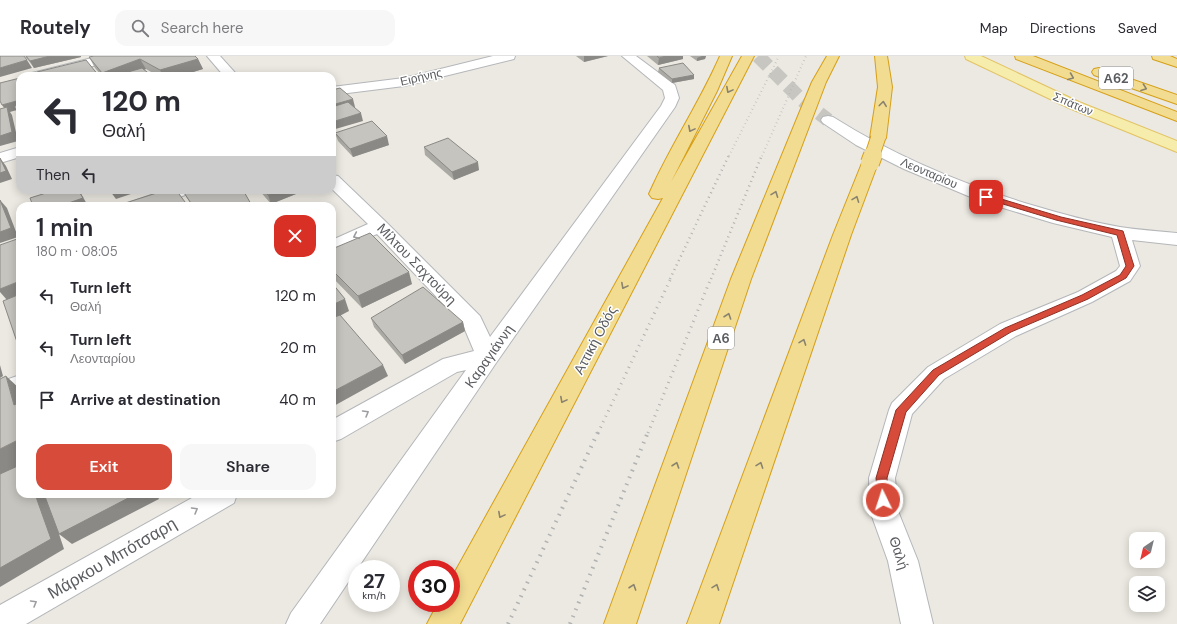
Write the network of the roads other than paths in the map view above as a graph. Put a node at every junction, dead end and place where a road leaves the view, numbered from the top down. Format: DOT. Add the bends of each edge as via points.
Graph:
graph roads {
  1 [pos="116,56"];
  2 [pos="213,56"];
  3 [pos="509,56"];
  4 [pos="628,56"];
  5 [pos="726,56"];
  6 [pos="748,56"];
  7 [pos="833,56"];
  8 [pos="971,56"];
  9 [pos="1020,56"];
  10 [pos="1054,56"];
  11 [pos="1158,56"];
  12 [pos="883,62"];
  13 [pos="1177,63"];
  14 [pos="53,72"];
  15 [pos="227,72"];
  16 [pos="336,90"];
  17 [pos="1177,100"];
  18 [pos="1177,117"];
  19 [pos="828,120"];
  20 [pos="1177,147"];
  21 [pos="16,153"];
  22 [pos="0,158"];
  23 [pos="336,184"];
  24 [pos="171,194"];
  25 [pos="148,202"];
  26 [pos="380,226"];
  27 [pos="1120,233"];
  28 [pos="1177,239"];
  29 [pos="336,245"];
  30 [pos="642,251"];
  31 [pos="488,357"];
  32 [pos="16,386"];
  33 [pos="0,392"];
  34 [pos="336,430"];
  35 [pos="217,498"];
  36 [pos="0,622"];
  37 [pos="302,624"];
  38 [pos="443,624"];
  39 [pos="620,624"];
  40 [pos="703,624"];
  41 [pos="917,624"];
  1 -- 14 [label="street"];
  2 -- 15 [label="street"];
  3 -- 16 [label="street, Ειρήνης" via="404,82"];
  4 -- 31 [label="street, Καραγιάννη" via="670,88 672,98 668,107"];
  5 -- 30 [label="highway, one-way" via="662,184"];
  6 -- 30 [label="highway, Αττική Οδός, one-way"];
  39 -- 7 [label="highway, Α6, one-way" via="741,279 819,82"];
  8 -- 20 [label="main road, Σπάτων" via="1074,105"];
  9 -- 18 [label="highway, one-way"];
  10 -- 17 [label="highway, Α62, one-way"];
  11 -- 13 [label="highway"];
  40 -- 12 [label="highway, one-way, bridge" via="870,163 878,138 884,102"];
  19 -- 27 [label="street, Λεονταρίου" via="862,142 910,166 986,197 1059,219"];
  21 -- 22 [label="street"];
  23 -- 26 [label="street, Μίλτου Σαχτούρη"];
  24 -- 25 [label="street"];
  26 -- 29 [label="street, one-way"];
  26 -- 31 [label="street, Μίλτου Σαχτούρη" via="472,321"];
  27 -- 28 [label="street, Λεονταρίου"];
  27 -- 41 [label="street, Θαλή" via="1130,266 1123,276 1085,297 1008,330 936,373 901,410 882,478 884,511 903,561"];
  30 -- 38 [label="highway, Αττική Οδός, one-way"];
  34 -- 31 [label="street, one-way" via="451,365"];
  31 -- 37 [label="street, Καραγιάννη"];
  32 -- 33 [label="street"];
  36 -- 35 [label="street, Μάρκου Μπότσαρη, one-way"];
}
